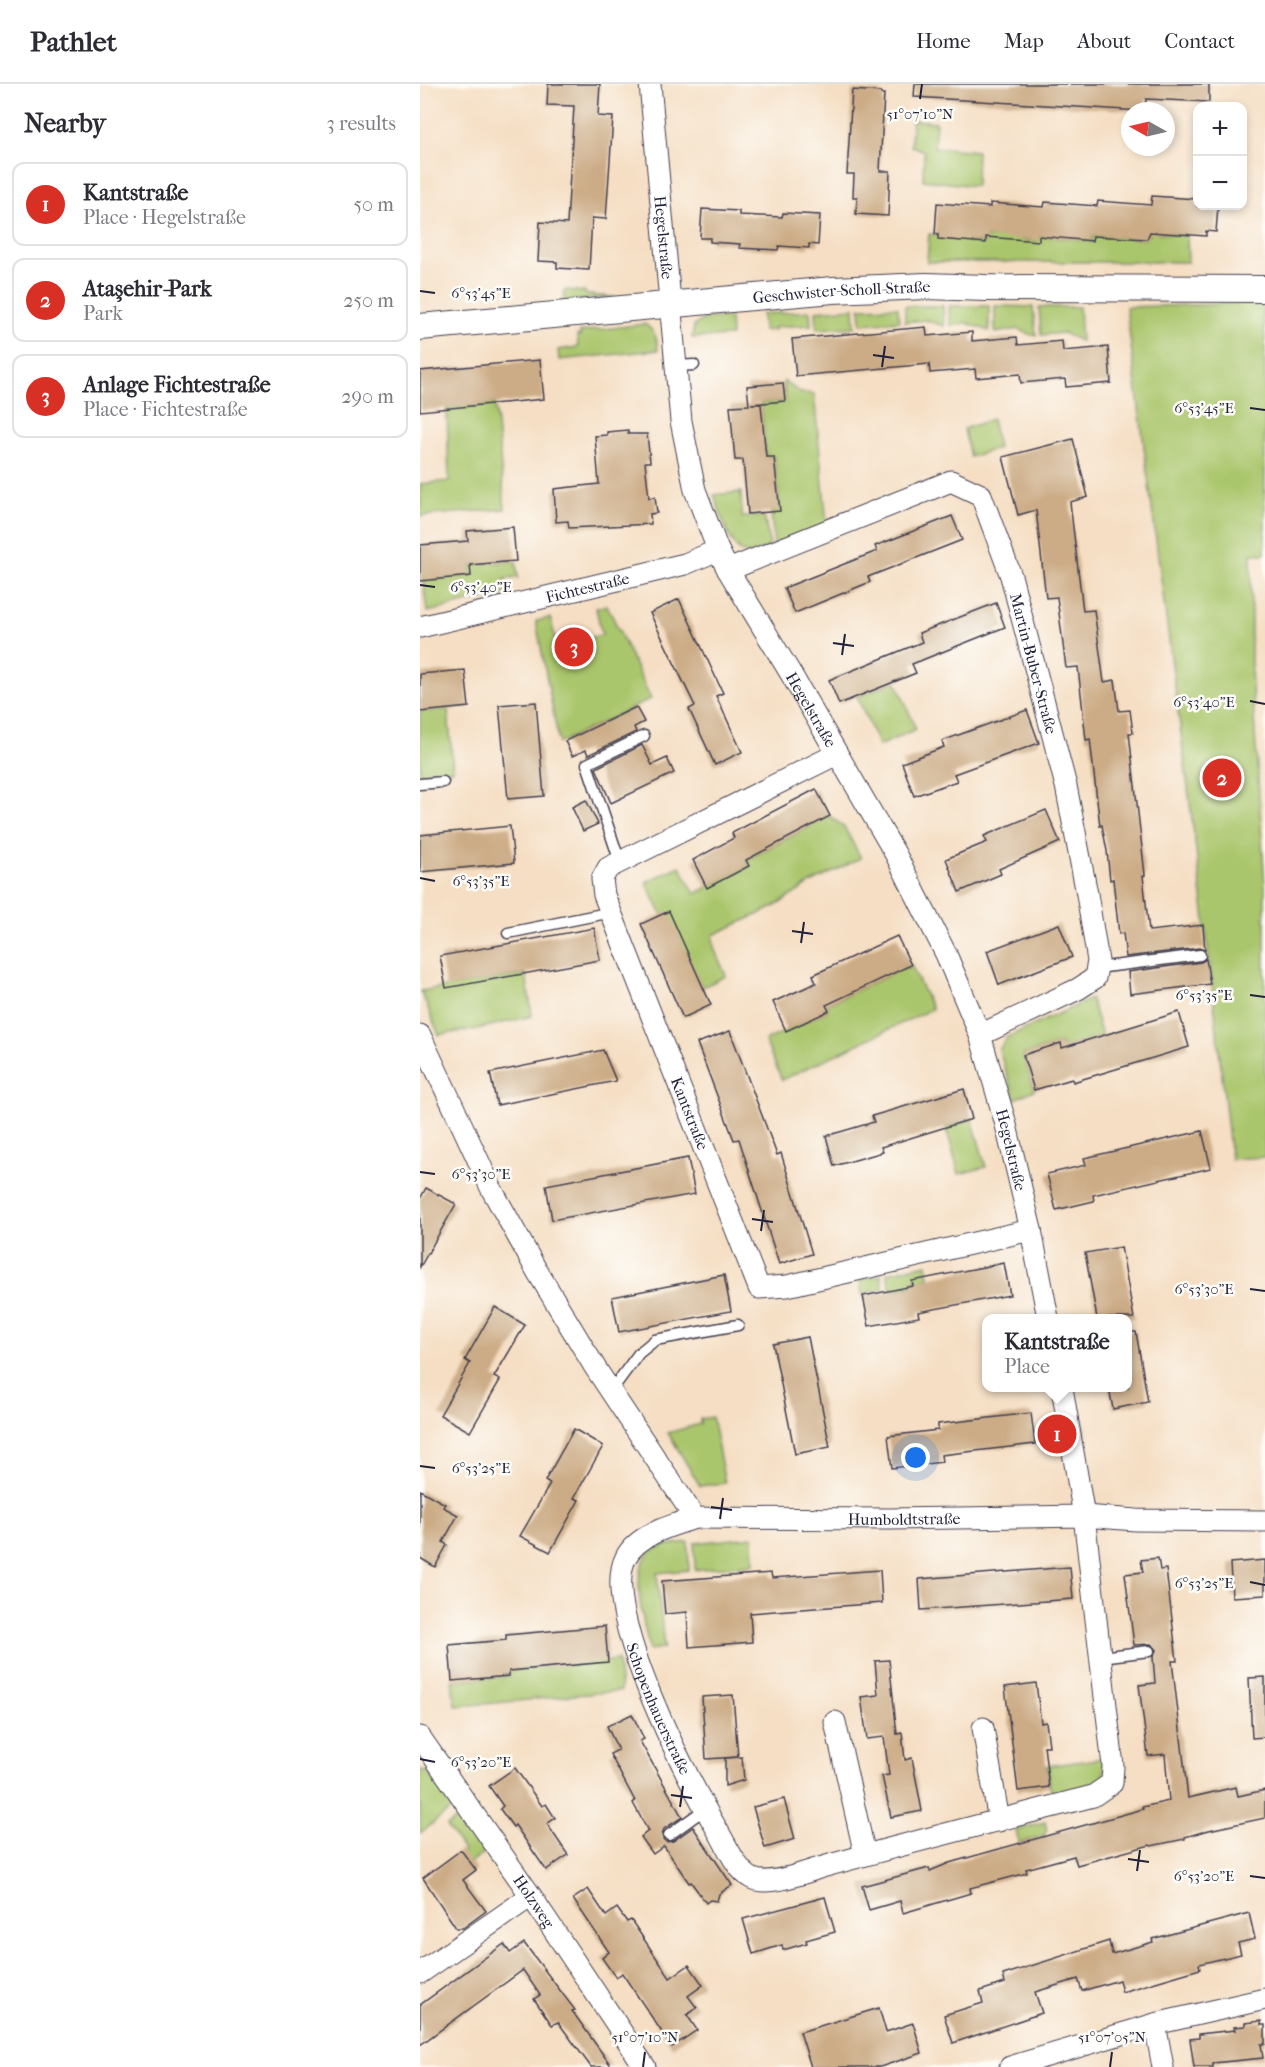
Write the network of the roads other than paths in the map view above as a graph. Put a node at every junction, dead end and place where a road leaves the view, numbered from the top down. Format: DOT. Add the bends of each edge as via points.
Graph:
graph roads {
  1 [pos="650,84"];
  2 [pos="1265,289"];
  3 [pos="670,303"];
  4 [pos="420,327"];
  5 [pos="718,550"];
  6 [pos="728,570"];
  7 [pos="420,627"];
  8 [pos="644,736"];
  9 [pos="837,754"];
  10 [pos="443,782"];
  11 [pos="420,784"];
  12 [pos="620,862"];
  13 [pos="612,912"];
  14 [pos="508,933"];
  15 [pos="1200,955"];
  16 [pos="1097,968"];
  17 [pos="420,1035"];
  18 [pos="980,1035"];
  19 [pos="1031,1230"];
  20 [pos="1047,1314"];
  21 [pos="738,1325"];
  22 [pos="611,1391"];
  23 [pos="1063,1392"];
  24 [pos="1084,1516"];
  25 [pos="695,1518"];
  26 [pos="1265,1521"];
  27 [pos="1149,1651"];
  28 [pos="1101,1657"];
  29 [pos="835,1722"];
  30 [pos="983,1728"];
  31 [pos="423,1749"];
  32 [pos="705,1809"];
  33 [pos="999,1821"];
  34 [pos="669,1835"];
  35 [pos="865,1855"];
  36 [pos="531,1896"];
  37 [pos="420,1973"];
  38 [pos="1265,1999"];
  39 [pos="1155,2024"];
  40 [pos="645,2067"];
  41 [pos="1010,2067"];
  42 [pos="1162,2067"];
  1 -- 3 [label="street, Hegelstraße"];
  2 -- 3 [label="street, Geschwister-Scholl-Straße" via="926,286"];
  3 -- 4 [label="street, Geschwister-Scholl-Straße"];
  3 -- 5 [label="street, Hegelstraße" via="685,365 681,420 695,490"];
  5 -- 6 [label="street, Hegelstraße"];
  5 -- 7 [label="street, Fichtestraße" via="685,564"];
  6 -- 9 [label="street, Hegelstraße"];
  6 -- 16 [label="street, Martin-Buber-Straße" via="951,482 981,495 1011,576 1066,786 1088,894"];
  8 -- 12 [label="lane" via="587,764"];
  9 -- 12 [label="street, Kantstraße"];
  9 -- 18 [label="street, Hegelstraße" via="922,905"];
  10 -- 11 [label="lane"];
  12 -- 13 [label="street, Kantstraße" via="608,868 602,879"];
  13 -- 14 [label="lane"];
  13 -- 19 [label="street, Kantstraße" via="759,1288 788,1286"];
  15 -- 16 [label="lane"];
  16 -- 18 [label="street" via="1095,978 1078,989"];
  17 -- 22 [label="street" via="492,1190"];
  18 -- 19 [label="street, Hegelstraße"];
  19 -- 20 [label="street, Hegelstraße"];
  21 -- 22 [label="lane" via="655,1340 639,1353"];
  22 -- 25 [label="street"];
  23 -- 24 [label="street"];
  24 -- 25 [label="street, Humboldtstraße"];
  24 -- 26 [label="street, Humboldtstraße"];
  24 -- 28 [label="street, Schopenhauerstraße"];
  25 -- 32 [label="street, Schopenhauerstraße" via="664,1528 638,1543 625,1557 621,1589 640,1669 665,1732"];
  27 -- 28 [label="lane"];
  28 -- 33 [label="street, Schopenhauerstraße" via="1112,1783 1093,1796"];
  29 -- 35 [label="street"];
  30 -- 33 [label="street"];
  31 -- 36 [label="street, Holzweg"];
  32 -- 34 [label="lane"];
  32 -- 35 [label="street, Schopenhauerstraße" via="737,1863 752,1879 771,1882"];
  33 -- 35 [label="street, Schopenhauerstraße"];
  36 -- 37 [label="street"];
  36 -- 40 [label="street, Holzweg"];
  38 -- 39 [label="street"];
  39 -- 41 [label="street"];
  39 -- 42 [label="street"];
}
